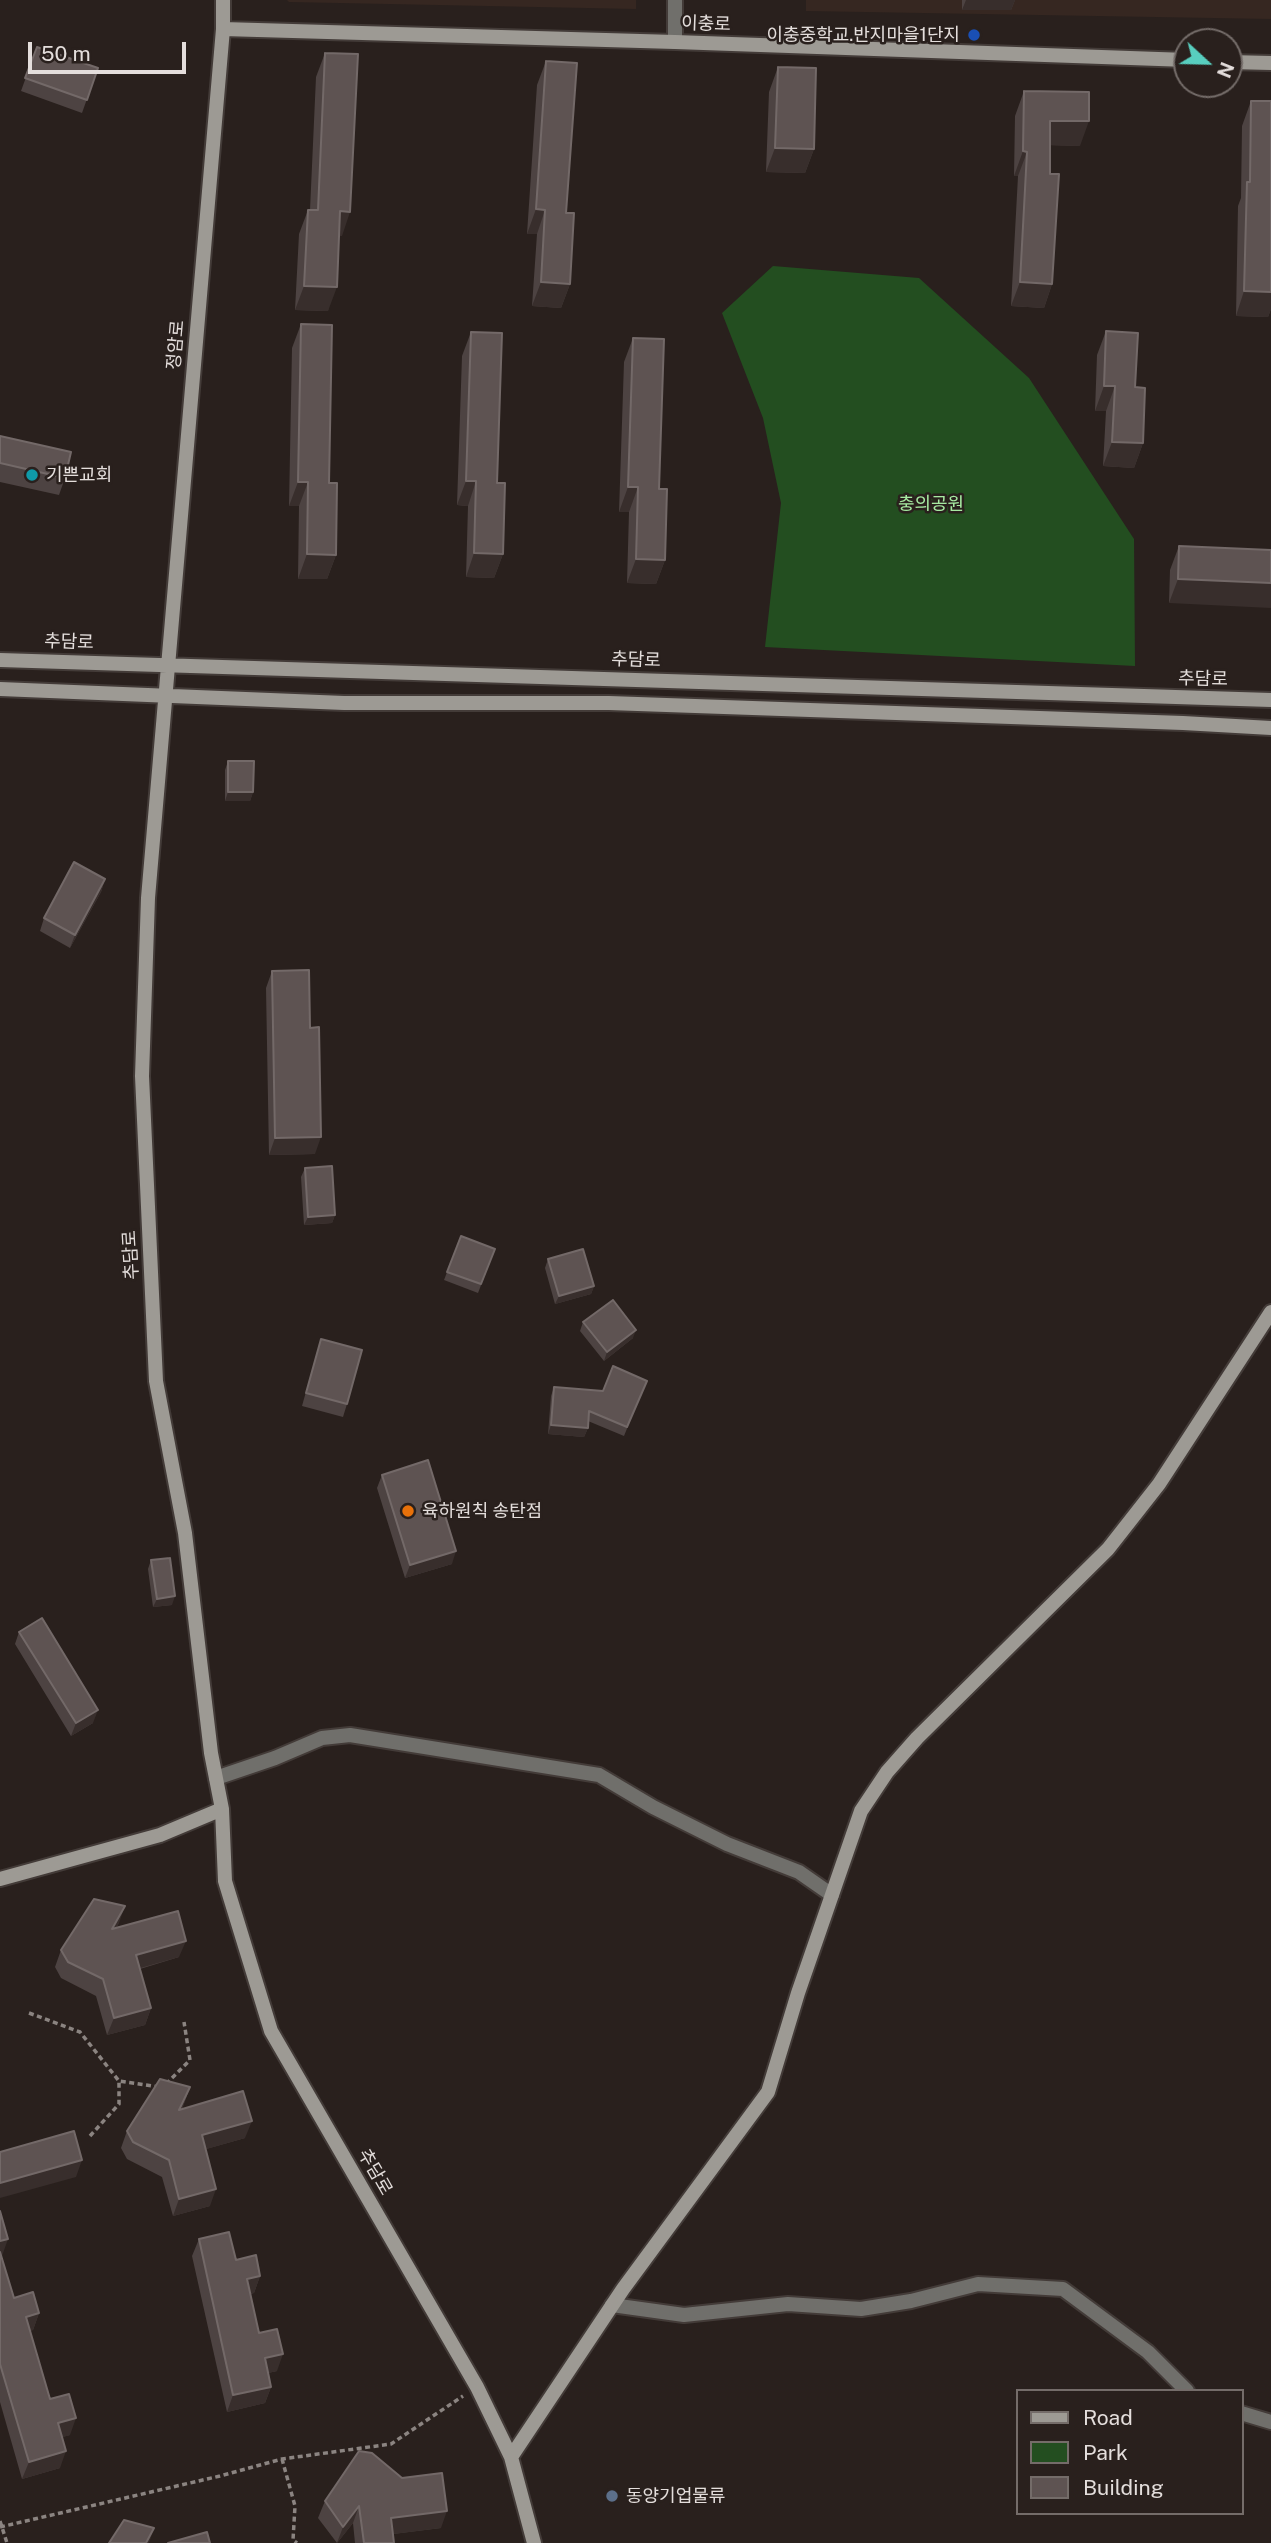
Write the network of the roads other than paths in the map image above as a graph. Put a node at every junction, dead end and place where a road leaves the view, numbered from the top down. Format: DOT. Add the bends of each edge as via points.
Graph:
graph roads {
  1 [pos="223,0"];
  2 [pos="675,0"];
  3 [pos="223,29"];
  4 [pos="675,42"];
  5 [pos="1173,60"];
  6 [pos="1243,62"];
  7 [pos="1271,63"];
  8 [pos="0,660"];
  9 [pos="167,664"];
  10 [pos="0,689"];
  11 [pos="164,694"];
  12 [pos="1271,700"];
  13 [pos="1271,729"];
  14 [pos="1271,1312"];
  15 [pos="216,1778"];
  16 [pos="222,1809"];
  17 [pos="0,1879"];
  18 [pos="832,1895"];
  19 [pos="612,2305"];
  20 [pos="1185,2389"];
  21 [pos="1243,2414"];
  22 [pos="1271,2422"];
  23 [pos="511,2457"];
  24 [pos="534,2543"];
  1 -- 3 [label="street, 정암로"];
  2 -- 4 [label="street"];
  3 -- 4 [label="street, 이충로"];
  3 -- 9 [label="street, 정암로"];
  4 -- 5 [label="street, 이충로"];
  6 -- 7 [label="street"];
  8 -- 9 [label="street, 추담로"];
  9 -- 11 [label="street, 정암로"];
  9 -- 12 [label="street, 추담로"];
  10 -- 11 [label="street"];
  11 -- 13 [label="street" via="344,703 622,704"];
  11 -- 15 [label="street, 추담로" via="148,898 142,1076 156,1381 185,1533"];
  14 -- 18 [label="street" via="1159,1483 1108,1549 887,1772 861,1811"];
  15 -- 16 [label="street, 추담로"];
  15 -- 18 [label="street" via="322,1738 350,1735 599,1775 727,1844 799,1872"];
  16 -- 17 [label="street" via="160,1835"];
  16 -- 23 [label="street, 추담로" via="225,1881 271,2031 477,2387"];
  18 -- 19 [label="street" via="768,2092"];
  19 -- 20 [label="street" via="684,2315 788,2304 861,2309 978,2284 1063,2289 1148,2352"];
  19 -- 23 [label="street"];
  21 -- 22 [label="street"];
  23 -- 24 [label="street, 추담로"];
}
